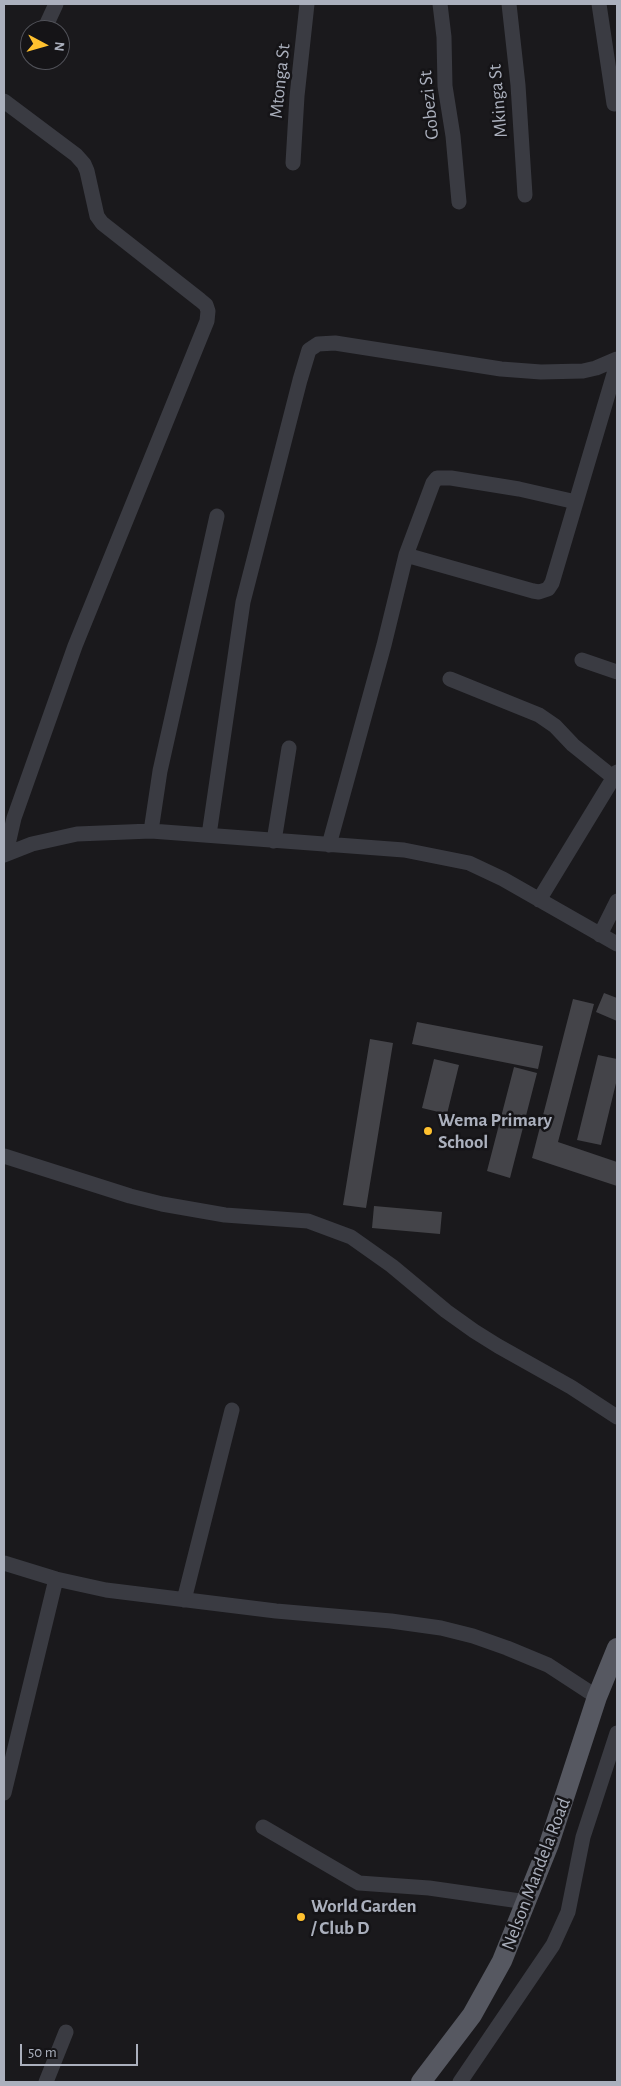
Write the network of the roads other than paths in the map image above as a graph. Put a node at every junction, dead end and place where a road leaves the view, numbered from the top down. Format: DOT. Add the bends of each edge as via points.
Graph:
graph roads {
  1 [pos="56,4"];
  2 [pos="307,4"];
  3 [pos="440,4"];
  4 [pos="509,4"];
  5 [pos="600,4"];
  6 [pos="49,20"];
  7 [pos="4,101"];
  8 [pos="614,104"];
  9 [pos="293,163"];
  10 [pos="525,195"];
  11 [pos="459,202"];
  12 [pos="617,359"];
  13 [pos="617,364"];
  14 [pos="576,502"];
  15 [pos="217,516"];
  16 [pos="406,555"];
  17 [pos="582,660"];
  18 [pos="617,672"];
  19 [pos="450,679"];
  20 [pos="289,748"];
  21 [pos="616,775"];
  22 [pos="151,831"];
  23 [pos="209,835"];
  24 [pos="274,841"];
  25 [pos="330,846"];
  26 [pos="5,854"];
  27 [pos="539,900"];
  28 [pos="617,901"];
  29 [pos="600,935"];
  30 [pos="617,944"];
  31 [pos="4,1156"];
  32 [pos="232,1410"];
  33 [pos="617,1417"];
  34 [pos="4,1563"];
  35 [pos="56,1579"];
  36 [pos="184,1600"];
  37 [pos="617,1648"];
  38 [pos="598,1697"];
  39 [pos="617,1733"];
  40 [pos="4,1793"];
  41 [pos="262,1827"];
  42 [pos="527,1902"];
  43 [pos="66,2032"];
  44 [pos="46,2082"];
  45 [pos="421,2082"];
  46 [pos="460,2082"];
  1 -- 6 [label="street"];
  2 -- 9 [label="street, Mtonga St"];
  3 -- 11 [label="street, Gobezi St" via="445,86"];
  4 -- 10 [label="street, Mkinga St"];
  5 -- 8 [label="street"];
  7 -- 26 [label="street" via="84,164 97,216 102,223 200,300 208,311 207,321 75,646 14,818"];
  12 -- 23 [label="street" via="582,372 542,372 501,369 335,343 324,343 309,350 243,602"];
  13 -- 14 [label="street"];
  14 -- 16 [label="street" via="437,478"];
  14 -- 16 [label="street" via="552,583 544,592 533,592"];
  15 -- 22 [label="street" via="160,771"];
  16 -- 25 [label="street"];
  17 -- 18 [label="street"];
  19 -- 21 [label="street" via="539,715 556,726 573,745"];
  20 -- 24 [label="street"];
  21 -- 27 [label="street"];
  22 -- 23 [label="street"];
  22 -- 26 [label="street" via="77,834"];
  23 -- 24 [label="street"];
  24 -- 25 [label="street"];
  25 -- 27 [label="street" via="404,850 469,863"];
  27 -- 29 [label="street"];
  28 -- 29 [label="street"];
  29 -- 30 [label="street"];
  31 -- 33 [label="street" via="162,1204 225,1215 308,1221 351,1237 474,1330"];
  32 -- 36 [label="street"];
  34 -- 35 [label="street"];
  35 -- 36 [label="street" via="106,1590"];
  35 -- 40 [label="street"];
  36 -- 38 [label="street" via="391,1620 441,1628 473,1636 548,1665"];
  37 -- 38 [label="main road, Nelson Mandela Road"];
  38 -- 42 [label="main road, Nelson Mandela Road"];
  39 -- 46 [label="street" via="583,1837 568,1912 553,1945"];
  41 -- 42 [label="street" via="359,1882"];
  42 -- 45 [label="main road, Nelson Mandela Road" via="502,1961 472,2014"];
  43 -- 44 [label="street"];
}
